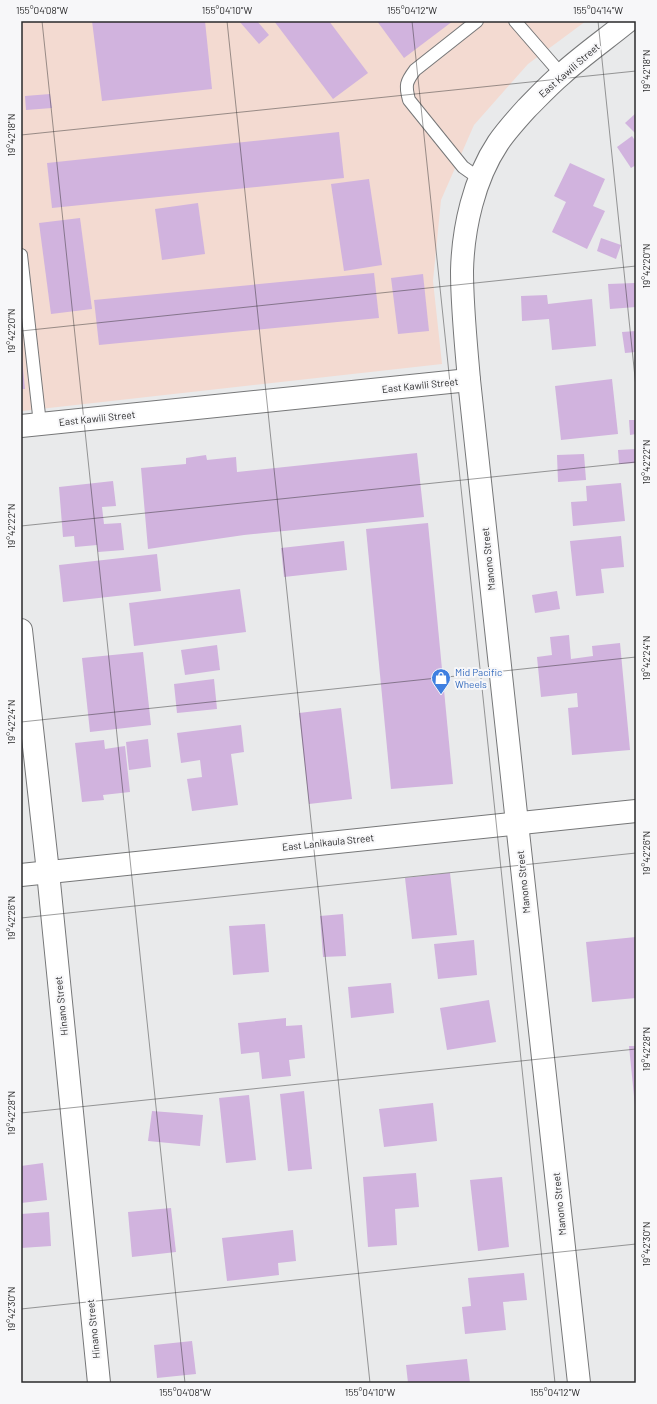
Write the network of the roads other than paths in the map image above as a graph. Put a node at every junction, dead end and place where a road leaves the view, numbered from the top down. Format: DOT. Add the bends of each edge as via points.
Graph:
graph roads {
  1 [pos="477,21"];
  2 [pos="516,21"];
  3 [pos="628,21"];
  4 [pos="561,74"];
  5 [pos="480,179"];
  6 [pos="21,255"];
  7 [pos="469,380"];
  8 [pos="31,425"];
  9 [pos="21,630"];
  10 [pos="636,811"];
  11 [pos="516,823"];
  12 [pos="48,872"];
  13 [pos="21,875"];
  14 [pos="99,1383"];
  15 [pos="579,1383"];
  1 -- 5 [label="lane" via="415,70 408,79 406,88 409,100 463,167"];
  2 -- 4 [label="lane"];
  3 -- 4 [label="street, East Kawili Street"];
  4 -- 5 [label="street, East Kawili Street" via="498,142"];
  5 -- 7 [label="street, East Kawili Street" via="470,211 462,270"];
  6 -- 8 [label="lane"];
  7 -- 8 [label="street, East Kawili Street"];
  7 -- 11 [label="street, Manono Street"];
  9 -- 12 [label="street, Hinano Street"];
  10 -- 11 [label="street, East Lanikaula Street"];
  11 -- 12 [label="street, East Lanikaula Street"];
  11 -- 15 [label="street, Manono Street"];
  12 -- 13 [label="street, East Lanikaula Street"];
  12 -- 14 [label="street, Hinano Street"];
}
